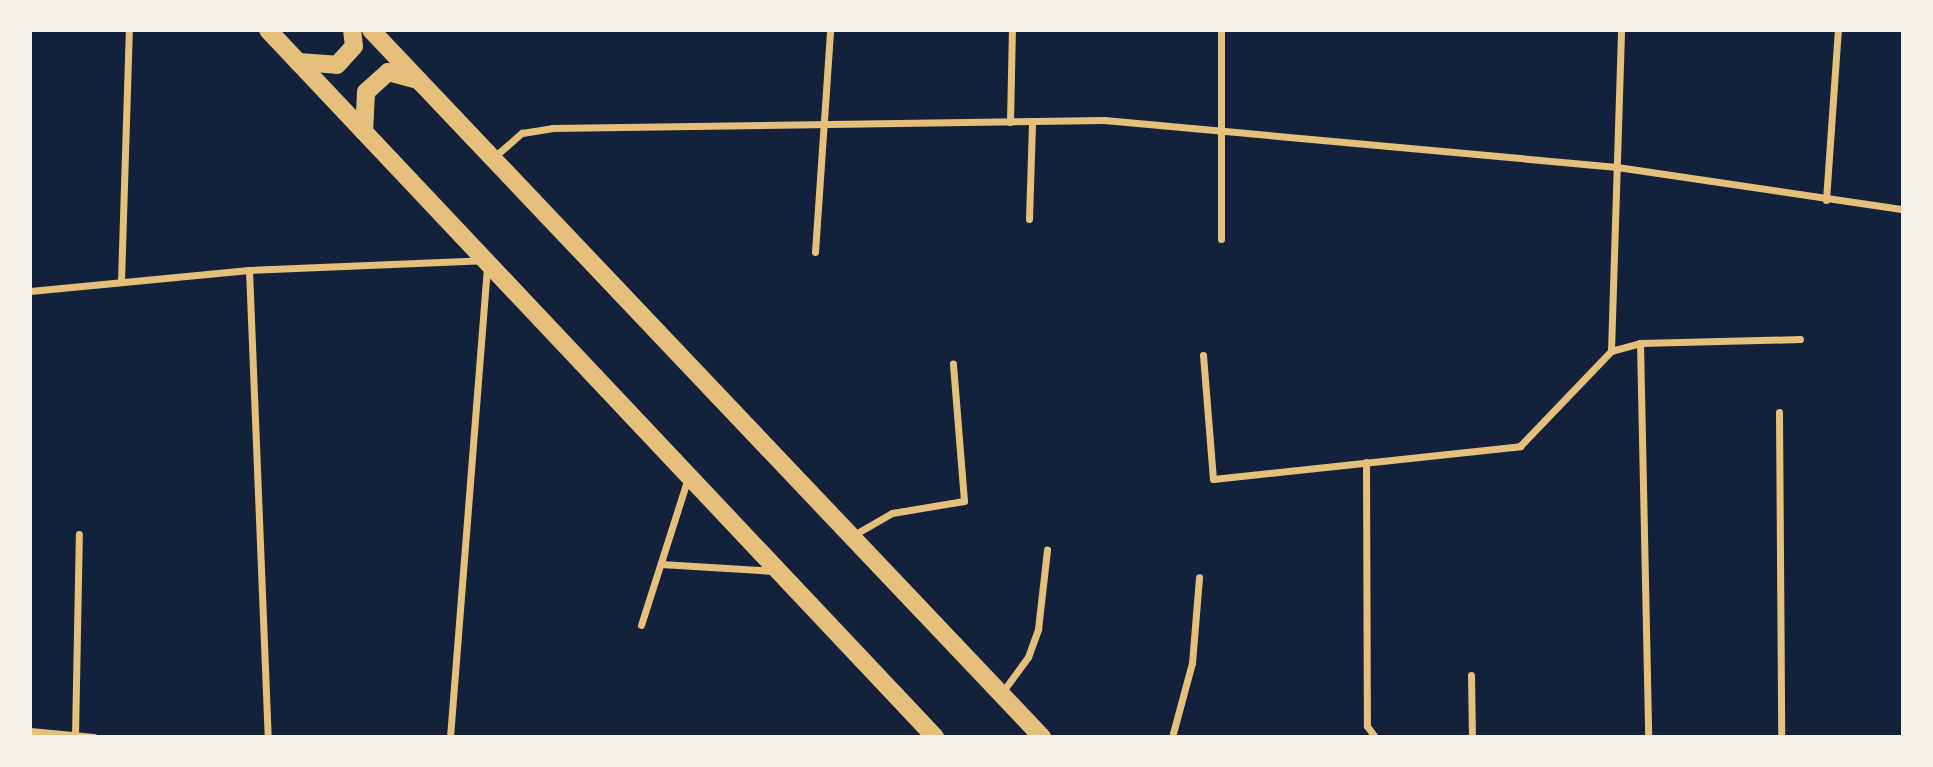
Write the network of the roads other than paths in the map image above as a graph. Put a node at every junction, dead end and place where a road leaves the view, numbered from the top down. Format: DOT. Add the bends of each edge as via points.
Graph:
graph roads {
  1 [pos="129,30"];
  2 [pos="268,30"];
  3 [pos="352,30"];
  4 [pos="371,30"];
  5 [pos="830,30"];
  6 [pos="1013,30"];
  7 [pos="1221,30"];
  8 [pos="1621,30"];
  9 [pos="1838,30"];
  10 [pos="299,62"];
  11 [pos="417,80"];
  12 [pos="826,122"];
  13 [pos="1010,122"];
  14 [pos="1032,122"];
  15 [pos="1221,131"];
  16 [pos="364,132"];
  17 [pos="493,158"];
  18 [pos="1617,167"];
  19 [pos="1826,200"];
  20 [pos="1903,209"];
  21 [pos="1029,219"];
  22 [pos="1221,239"];
  23 [pos="815,252"];
  24 [pos="487,260"];
  25 [pos="249,270"];
  26 [pos="121,281"];
  27 [pos="30,291"];
  28 [pos="1800,338"];
  29 [pos="1640,343"];
  30 [pos="1611,351"];
  31 [pos="1203,355"];
  32 [pos="953,363"];
  33 [pos="1779,412"];
  34 [pos="1366,461"];
  35 [pos="688,477"];
  36 [pos="79,534"];
  37 [pos="852,537"];
  38 [pos="1047,550"];
  39 [pos="661,564"];
  40 [pos="775,571"];
  41 [pos="1199,577"];
  42 [pos="641,625"];
  43 [pos="1471,675"];
  44 [pos="1001,694"];
  45 [pos="30,730"];
  46 [pos="51,735"];
  47 [pos="75,736"];
  48 [pos="94,737"];
  49 [pos="268,737"];
  50 [pos="450,737"];
  51 [pos="935,737"];
  52 [pos="1042,737"];
  53 [pos="1172,737"];
  54 [pos="1375,737"];
  55 [pos="1472,737"];
  56 [pos="1648,737"];
  57 [pos="1781,737"];
  1 -- 26 [label="street"];
  2 -- 10 [label="main road"];
  3 -- 10 [label="main road" via="354,46 337,65"];
  4 -- 11 [label="main road"];
  5 -- 12 [label="street"];
  6 -- 13 [label="street"];
  7 -- 15 [label="street"];
  8 -- 18 [label="street"];
  9 -- 19 [label="street"];
  10 -- 16 [label="main road"];
  11 -- 16 [label="main road" via="388,72 366,92"];
  11 -- 17 [label="main road"];
  12 -- 13 [label="street"];
  12 -- 17 [label="street" via="552,128 522,133"];
  12 -- 23 [label="street"];
  13 -- 14 [label="street"];
  14 -- 15 [label="street"];
  14 -- 21 [label="street"];
  15 -- 18 [label="street"];
  15 -- 22 [label="street"];
  16 -- 24 [label="main road"];
  17 -- 37 [label="main road"];
  18 -- 19 [label="street"];
  18 -- 30 [label="street"];
  19 -- 20 [label="street"];
  24 -- 25 [label="street"];
  24 -- 35 [label="main road"];
  24 -- 50 [label="street"];
  25 -- 26 [label="street"];
  25 -- 49 [label="street"];
  26 -- 27 [label="street"];
  28 -- 29 [label="street"];
  29 -- 30 [label="street"];
  29 -- 56 [label="street"];
  30 -- 34 [label="street" via="1520,446"];
  31 -- 34 [label="street" via="1208,478"];
  32 -- 37 [label="street" via="964,500 892,513"];
  33 -- 57 [label="street"];
  34 -- 54 [label="street" via="1367,726"];
  35 -- 39 [label="street"];
  35 -- 40 [label="main road"];
  36 -- 47 [label="street"];
  37 -- 44 [label="main road"];
  38 -- 44 [label="street" via="1038,629 1028,657"];
  39 -- 40 [label="street"];
  39 -- 42 [label="street"];
  40 -- 51 [label="main road"];
  41 -- 53 [label="street" via="1192,663"];
  43 -- 55 [label="street"];
  44 -- 52 [label="main road"];
  45 -- 46 [label="street"];
  46 -- 47 [label="street"];
  47 -- 48 [label="street"];
}
